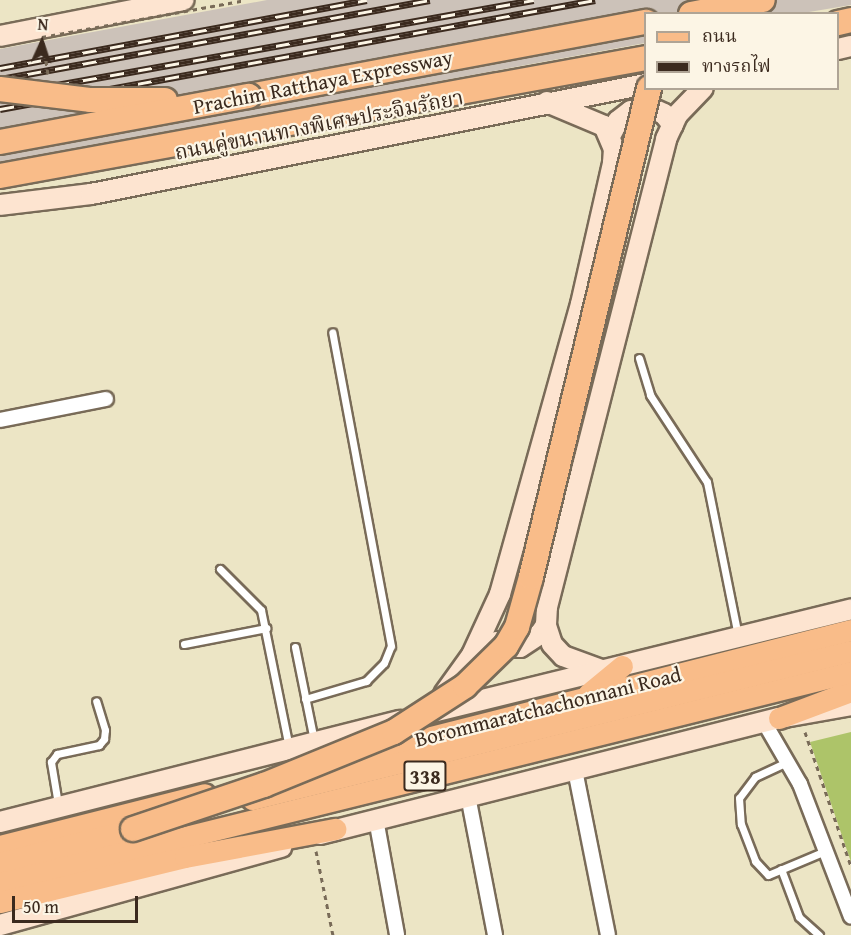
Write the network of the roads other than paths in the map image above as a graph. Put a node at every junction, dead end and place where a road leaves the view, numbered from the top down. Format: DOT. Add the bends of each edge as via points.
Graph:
graph roads {
  1 [pos="184,0"];
  2 [pos="763,0"];
  3 [pos="701,12"];
  4 [pos="644,22"];
  5 [pos="0,36"];
  6 [pos="644,58"];
  7 [pos="644,84"];
  8 [pos="0,89"];
  9 [pos="649,90"];
  10 [pos="701,90"];
  11 [pos="249,96"];
  12 [pos="547,102"];
  13 [pos="673,125"];
  14 [pos="610,136"];
  15 [pos="0,142"];
  16 [pos="0,176"];
  17 [pos="0,205"];
  18 [pos="333,332"];
  19 [pos="639,358"];
  20 [pos="106,399"];
  21 [pos="0,420"];
  22 [pos="220,569"];
  23 [pos="851,609"];
  24 [pos="546,626"];
  25 [pos="266,628"];
  26 [pos="487,628"];
  27 [pos="851,630"];
  28 [pos="738,639"];
  29 [pos="184,644"];
  30 [pos="295,648"];
  31 [pos="851,651"];
  32 [pos="613,668"];
  33 [pos="851,672"];
  34 [pos="851,691"];
  35 [pos="582,698"];
  36 [pos="305,699"];
  37 [pos="96,700"];
  38 [pos="851,705"];
  39 [pos="427,714"];
  40 [pos="771,720"];
  41 [pos="314,742"];
  42 [pos="289,748"];
  43 [pos="787,762"];
  44 [pos="575,770"];
  45 [pos="468,796"];
  46 [pos="58,806"];
  47 [pos="1,818"];
  48 [pos="376,819"];
  49 [pos="133,829"];
  50 [pos="335,829"];
  51 [pos="0,846"];
  52 [pos="825,850"];
  53 [pos="0,863"];
  54 [pos="781,869"];
  55 [pos="0,883"];
  56 [pos="0,902"];
  57 [pos="851,917"];
  58 [pos="0,925"];
  59 [pos="397,935"];
  60 [pos="495,935"];
  61 [pos="608,935"];
  62 [pos="819,935"];
  1 -- 5 [label="main road"];
  2 -- 3 [label="highway"];
  4 -- 11 [label="highway, Prachim Ratthaya Expressway"];
  6 -- 16 [label="highway, Prachim Ratthaya Expressway, bridge"];
  7 -- 12 [label="main road, ถนนคู่ขนานทางพิเศษประจิมรัถยา"];
  8 -- 11 [label="highway, bridge" via="91,100"];
  9 -- 49 [label="highway, bridge" via="531,577 513,637 465,686 394,732 264,785"];
  10 -- 13 [label="main road"];
  11 -- 15 [label="highway, Prachim Ratthaya Expressway, bridge"];
  12 -- 14 [label="main road" via="591,118"];
  12 -- 17 [label="main road, ถนนคู่ขนานทางพิเศษประจิมรัถยา" via="371,141 114,190"];
  13 -- 14 [label="main road" via="653,109 631,111 618,121"];
  13 -- 24 [label="main road" via="666,139 561,550"];
  14 -- 26 [label="main road" via="614,162 581,304 500,594"];
  18 -- 36 [label="lane" via="391,646 384,663 366,681"];
  19 -- 28 [label="lane" via="650,395 707,482"];
  20 -- 21 [label="street"];
  22 -- 25 [label="lane" via="261,610"];
  23 -- 28 [label="main road, Borommaratchachonnani Road"];
  24 -- 26 [label="main road" via="520,647 502,646 491,638"];
  24 -- 32 [label="main road" via="552,644 563,656"];
  25 -- 29 [label="lane"];
  25 -- 42 [label="lane"];
  26 -- 39 [label="main road" via="457,679"];
  27 -- 35 [label="main road, Borommaratchachonnani Road"];
  28 -- 32 [label="main road, Borommaratchachonnani Road"];
  30 -- 36 [label="lane"];
  31 -- 49 [label="main road, 338, bridge"];
  32 -- 35 [label="main road"];
  32 -- 39 [label="main road, Borommaratchachonnani Road"];
  33 -- 55 [label="main road, 338"];
  34 -- 40 [label="main road, 338"];
  35 -- 51 [label="main road, Borommaratchachonnani Road"];
  36 -- 41 [label="lane"];
  37 -- 46 [label="lane" via="104,739 99,745 57,754 51,762"];
  38 -- 40 [label="main road, 338"];
  39 -- 41 [label="main road, Borommaratchachonnani Road"];
  40 -- 43 [label="street"];
  40 -- 44 [label="main road, 338"];
  41 -- 42 [label="main road, Borommaratchachonnani Road"];
  42 -- 46 [label="main road, Borommaratchachonnani Road"];
  43 -- 52 [label="street" via="801,784"];
  43 -- 54 [label="lane" via="755,777 739,798 741,824 755,861 768,875"];
  44 -- 45 [label="main road, 338"];
  44 -- 61 [label="street"];
  45 -- 48 [label="main road, 338"];
  45 -- 60 [label="street"];
  46 -- 47 [label="main road, Borommaratchachonnani Road"];
  48 -- 50 [label="main road, 338"];
  48 -- 59 [label="street"];
  49 -- 53 [label="main road, 338"];
  50 -- 56 [label="main road, 338" via="185,857"];
  50 -- 58 [label="main road, 338"];
  52 -- 54 [label="lane"];
  52 -- 57 [label="street"];
  54 -- 62 [label="lane" via="799,917"];
}
